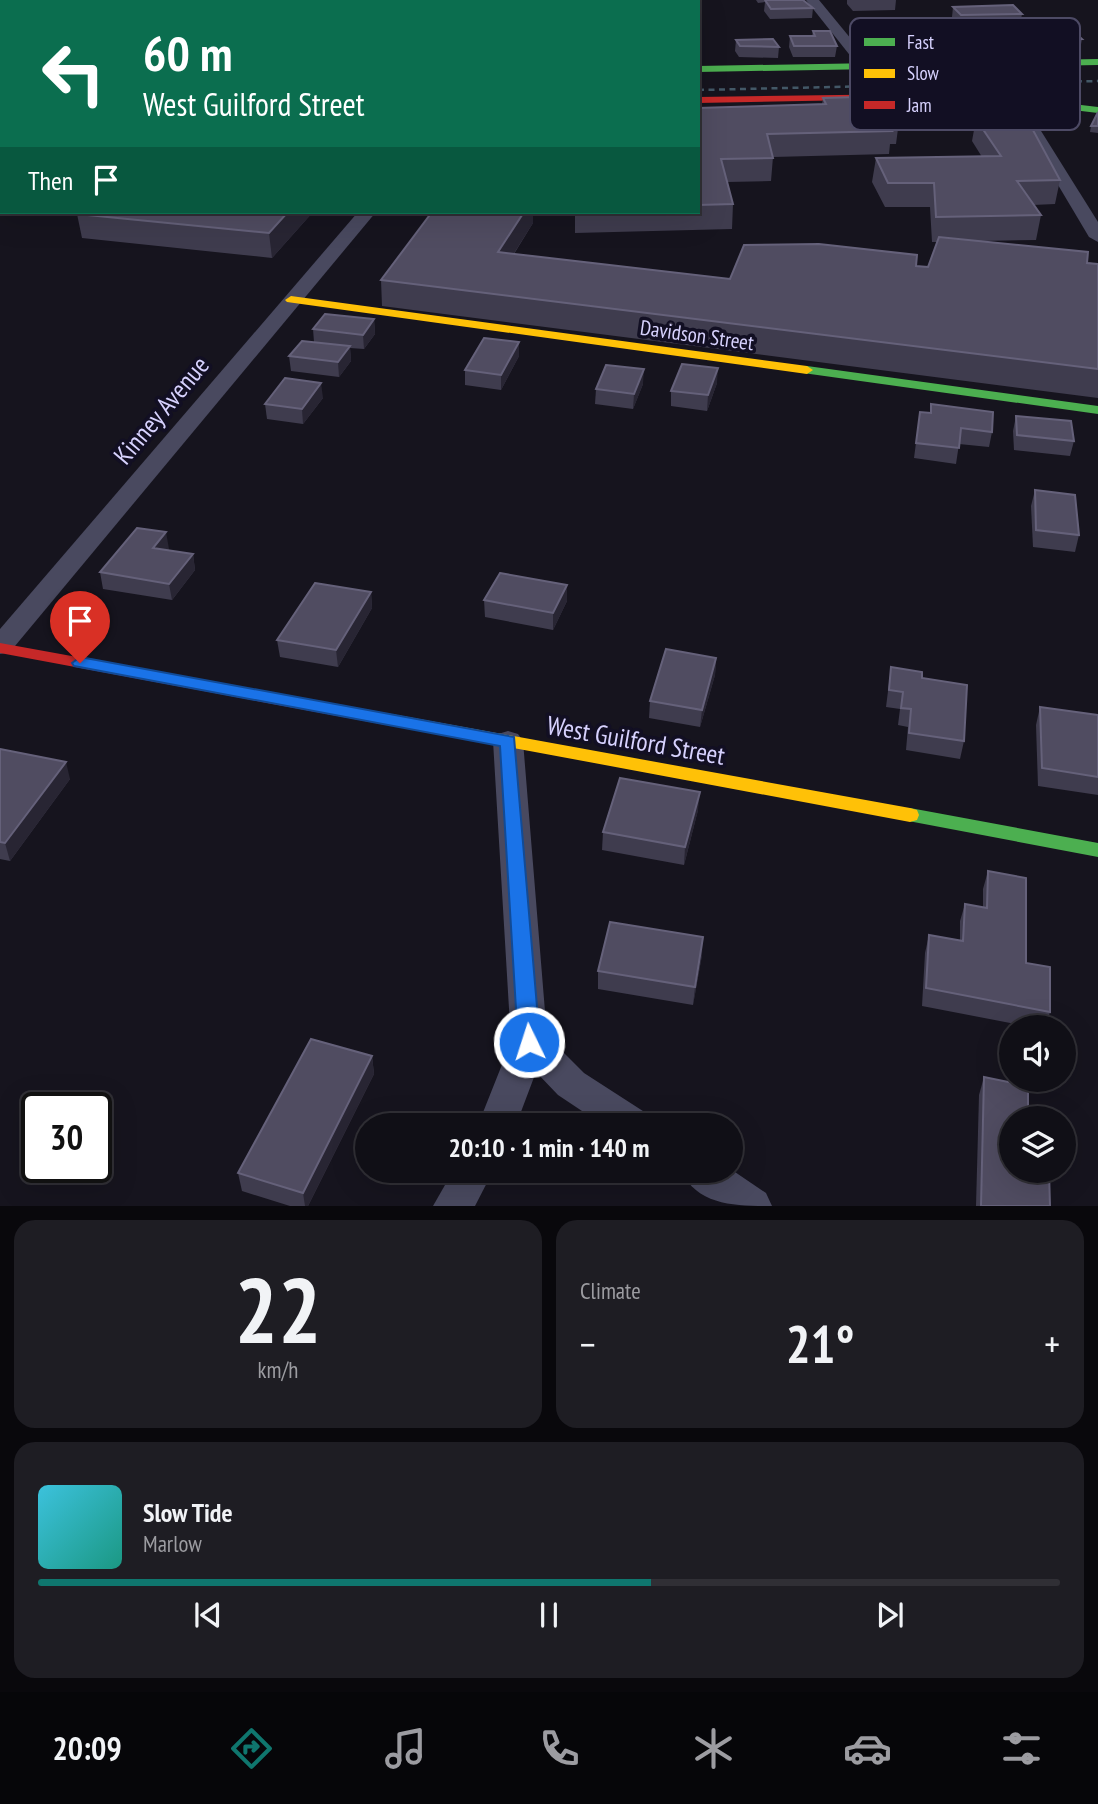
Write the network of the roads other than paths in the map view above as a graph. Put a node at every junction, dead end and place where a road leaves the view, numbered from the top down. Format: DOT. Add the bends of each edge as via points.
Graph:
graph roads {
  1 [pos="812,0"];
  2 [pos="850,47"];
  3 [pos="1080,62"];
  4 [pos="1098,62"];
  5 [pos="850,65"];
  6 [pos="700,69"];
  7 [pos="850,97"];
  8 [pos="700,100"];
  9 [pos="1080,108"];
  10 [pos="1098,110"];
  11 [pos="1033,130"];
  12 [pos="364,214"];
  13 [pos="1098,237"];
  14 [pos="291,300"];
  15 [pos="1098,410"];
  16 [pos="0,647"];
  17 [pos="508,741"];
  18 [pos="1098,850"];
  19 [pos="529,1042"];
  20 [pos="502,1113"];
  21 [pos="614,1113"];
  22 [pos="467,1183"];
  23 [pos="718,1183"];
  24 [pos="453,1206"];
  25 [pos="752,1206"];
  1 -- 2 [label="street"];
  3 -- 4 [label="street"];
  5 -- 6 [label="street"];
  7 -- 8 [label="street"];
  9 -- 10 [label="street"];
  11 -- 13 [label="street"];
  12 -- 14 [label="street, Kinney Avenue"];
  14 -- 15 [label="street, Davidson Street"];
  14 -- 16 [label="street, Kinney Avenue"];
  16 -- 17 [label="street, West Guilford Street"];
  17 -- 18 [label="street, West Guilford Street"];
  17 -- 19 [label="street"];
  19 -- 20 [label="street"];
  19 -- 21 [label="street" via="571,1084"];
  22 -- 24 [label="street"];
  23 -- 25 [label="street"];
}
